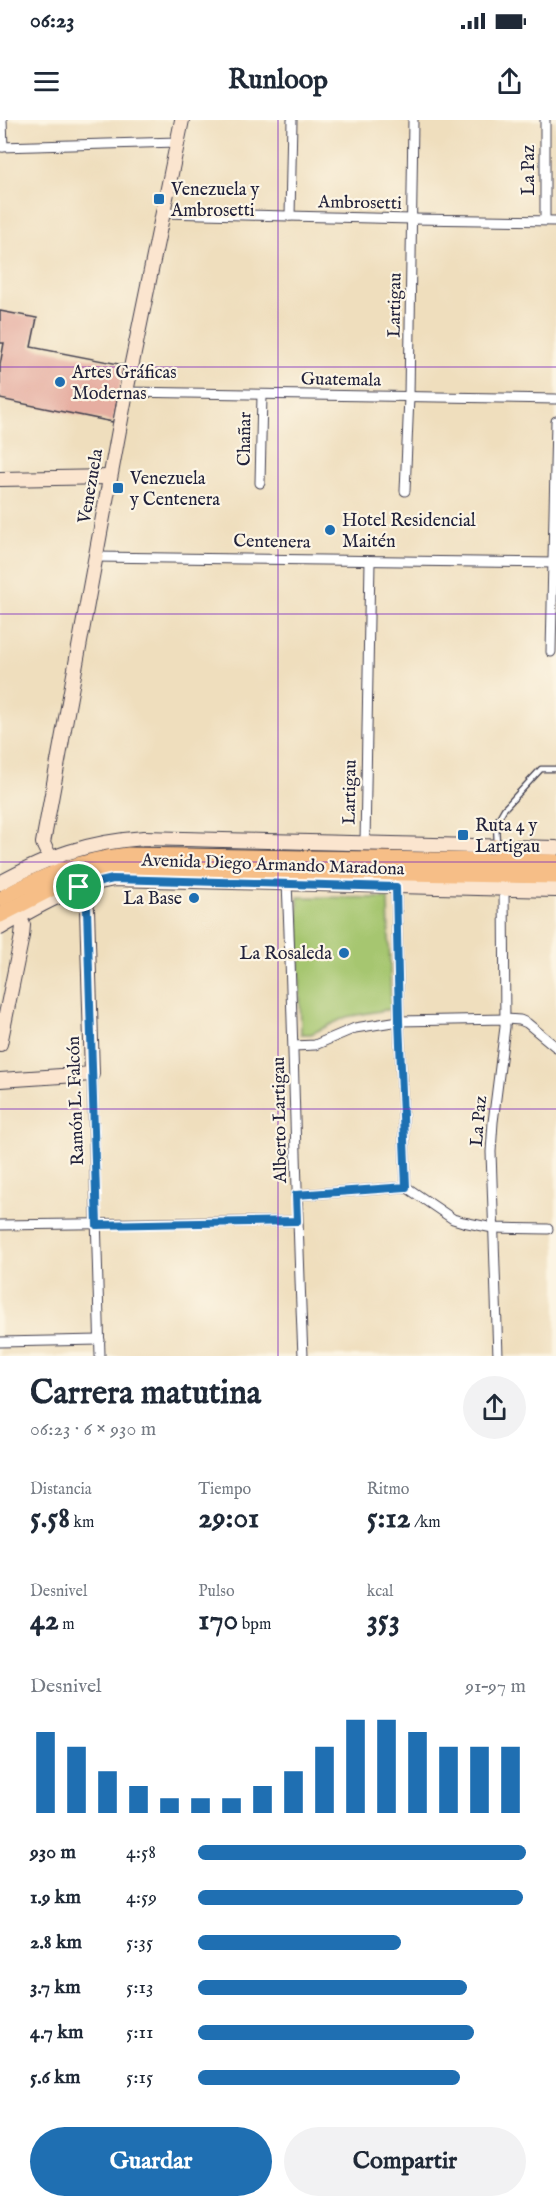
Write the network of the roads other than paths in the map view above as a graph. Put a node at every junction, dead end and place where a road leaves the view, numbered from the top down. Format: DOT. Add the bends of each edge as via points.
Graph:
graph roads {
  1 [pos="2,120"];
  2 [pos="182,120"];
  3 [pos="292,120"];
  4 [pos="413,120"];
  5 [pos="545,120"];
  6 [pos="178,142"];
  7 [pos="1,147"];
  8 [pos="164,213"];
  9 [pos="290,216"];
  10 [pos="412,219"];
  11 [pos="544,220"];
  12 [pos="556,220"];
  13 [pos="126,392"];
  14 [pos="262,395"];
  15 [pos="409,397"];
  16 [pos="556,399"];
  17 [pos="556,421"];
  18 [pos="110,477"];
  19 [pos="0,479"];
  20 [pos="260,483"];
  21 [pos="405,491"];
  22 [pos="96,557"];
  23 [pos="370,561"];
  24 [pos="554,563"];
  25 [pos="551,652"];
  26 [pos="556,769"];
  27 [pos="365,843"];
  28 [pos="497,847"];
  29 [pos="556,862"];
  30 [pos="66,873"];
  31 [pos="287,883"];
  32 [pos="396,887"];
  33 [pos="504,889"];
  34 [pos="556,890"];
  35 [pos="7,898"];
  36 [pos="0,915"];
  37 [pos="0,928"];
  38 [pos="506,1019"];
  39 [pos="399,1021"];
  40 [pos="0,1044"];
  41 [pos="294,1046"];
  42 [pos="556,1047"];
  43 [pos="92,1074"];
  44 [pos="0,1080"];
  45 [pos="406,1187"];
  46 [pos="296,1195"];
  47 [pos="297,1221"];
  48 [pos="0,1224"];
  49 [pos="97,1225"];
  50 [pos="493,1228"];
  51 [pos="548,1228"];
  52 [pos="100,1340"];
  53 [pos="0,1342"];
  54 [pos="100,1356"];
  55 [pos="303,1356"];
  56 [pos="498,1356"];
  1 -- 7 [label="street"];
  2 -- 6 [label="street, Venezuela"];
  3 -- 9 [label="street"];
  4 -- 10 [label="street, Lartigau"];
  5 -- 11 [label="street, La Paz"];
  6 -- 7 [label="street"];
  6 -- 8 [label="street, Venezuela"];
  8 -- 9 [label="street, Ambrosetti"];
  8 -- 13 [label="street, Venezuela"];
  9 -- 10 [label="street, Ambrosetti"];
  10 -- 11 [label="street, Ambrosetti"];
  10 -- 15 [label="street, Lartigau"];
  11 -- 12 [label="street, Ambrosetti"];
  13 -- 14 [label="street, Guatemala"];
  13 -- 18 [label="street, Venezuela"];
  14 -- 15 [label="street, Guatemala"];
  14 -- 20 [label="street, Chañar"];
  15 -- 16 [label="street, Guatemala"];
  15 -- 21 [label="street, Lartigau"];
  17 -- 24 [label="street"];
  18 -- 19 [label="street"];
  18 -- 22 [label="street, Venezuela"];
  22 -- 23 [label="street, Centenera"];
  22 -- 30 [label="street, Venezuela" via="43,843"];
  23 -- 24 [label="street, Centenera"];
  23 -- 27 [label="street, Lartigau"];
  24 -- 25 [label="street"];
  26 -- 28 [label="lane" via="542,769 504,808 496,823"];
  27 -- 28 [label="street, Avenida Diego Armando Maradona"];
  27 -- 30 [label="street, Avenida Diego Armando Maradona" via="144,838 86,846"];
  28 -- 29 [label="main road"];
  29 -- 30 [label="main road, Avenida Diego Armando Maradona" via="148,854 107,857"];
  30 -- 31 [label="street, Avenida Diego Armando Maradona" via="113,879"];
  30 -- 35 [label="main road, Avenida Diego Armando Maradona"];
  30 -- 35 [label="street, Avenida Diego Armando Maradona"];
  30 -- 43 [label="street, Ramón L. Falcón" via="84,897 87,909"];
  31 -- 32 [label="street, Avenida Diego Armando Maradona"];
  31 -- 41 [label="street, Alberto Lartigau"];
  32 -- 33 [label="street, Avenida Diego Armando Maradona"];
  32 -- 39 [label="street"];
  33 -- 34 [label="street, Avenida Diego Armando Maradona"];
  33 -- 38 [label="street, La Paz"];
  35 -- 36 [label="main road, Avenida Diego Armando Maradona"];
  35 -- 37 [label="street, Avenida Diego Armando Maradona"];
  35 -- 40 [label="street" via="23,925"];
  38 -- 39 [label="street"];
  38 -- 42 [label="street" via="527,1023"];
  38 -- 50 [label="street, La Paz" via="493,1122"];
  39 -- 41 [label="street" via="356,1028 315,1045"];
  39 -- 45 [label="street"];
  41 -- 46 [label="street, Alberto Lartigau"];
  43 -- 44 [label="street"];
  43 -- 49 [label="street, Ramón L. Falcón"];
  45 -- 46 [label="street"];
  45 -- 50 [label="street" via="453,1219"];
  46 -- 47 [label="street, Alberto Lartigau"];
  47 -- 49 [label="street"];
  47 -- 55 [label="street, Alberto Lartigau"];
  48 -- 49 [label="street"];
  49 -- 52 [label="street, Ramón L. Falcón"];
  50 -- 51 [label="street"];
  50 -- 56 [label="street, La Paz"];
  52 -- 53 [label="street"];
  52 -- 54 [label="street, Ramón L. Falcón"];
}
